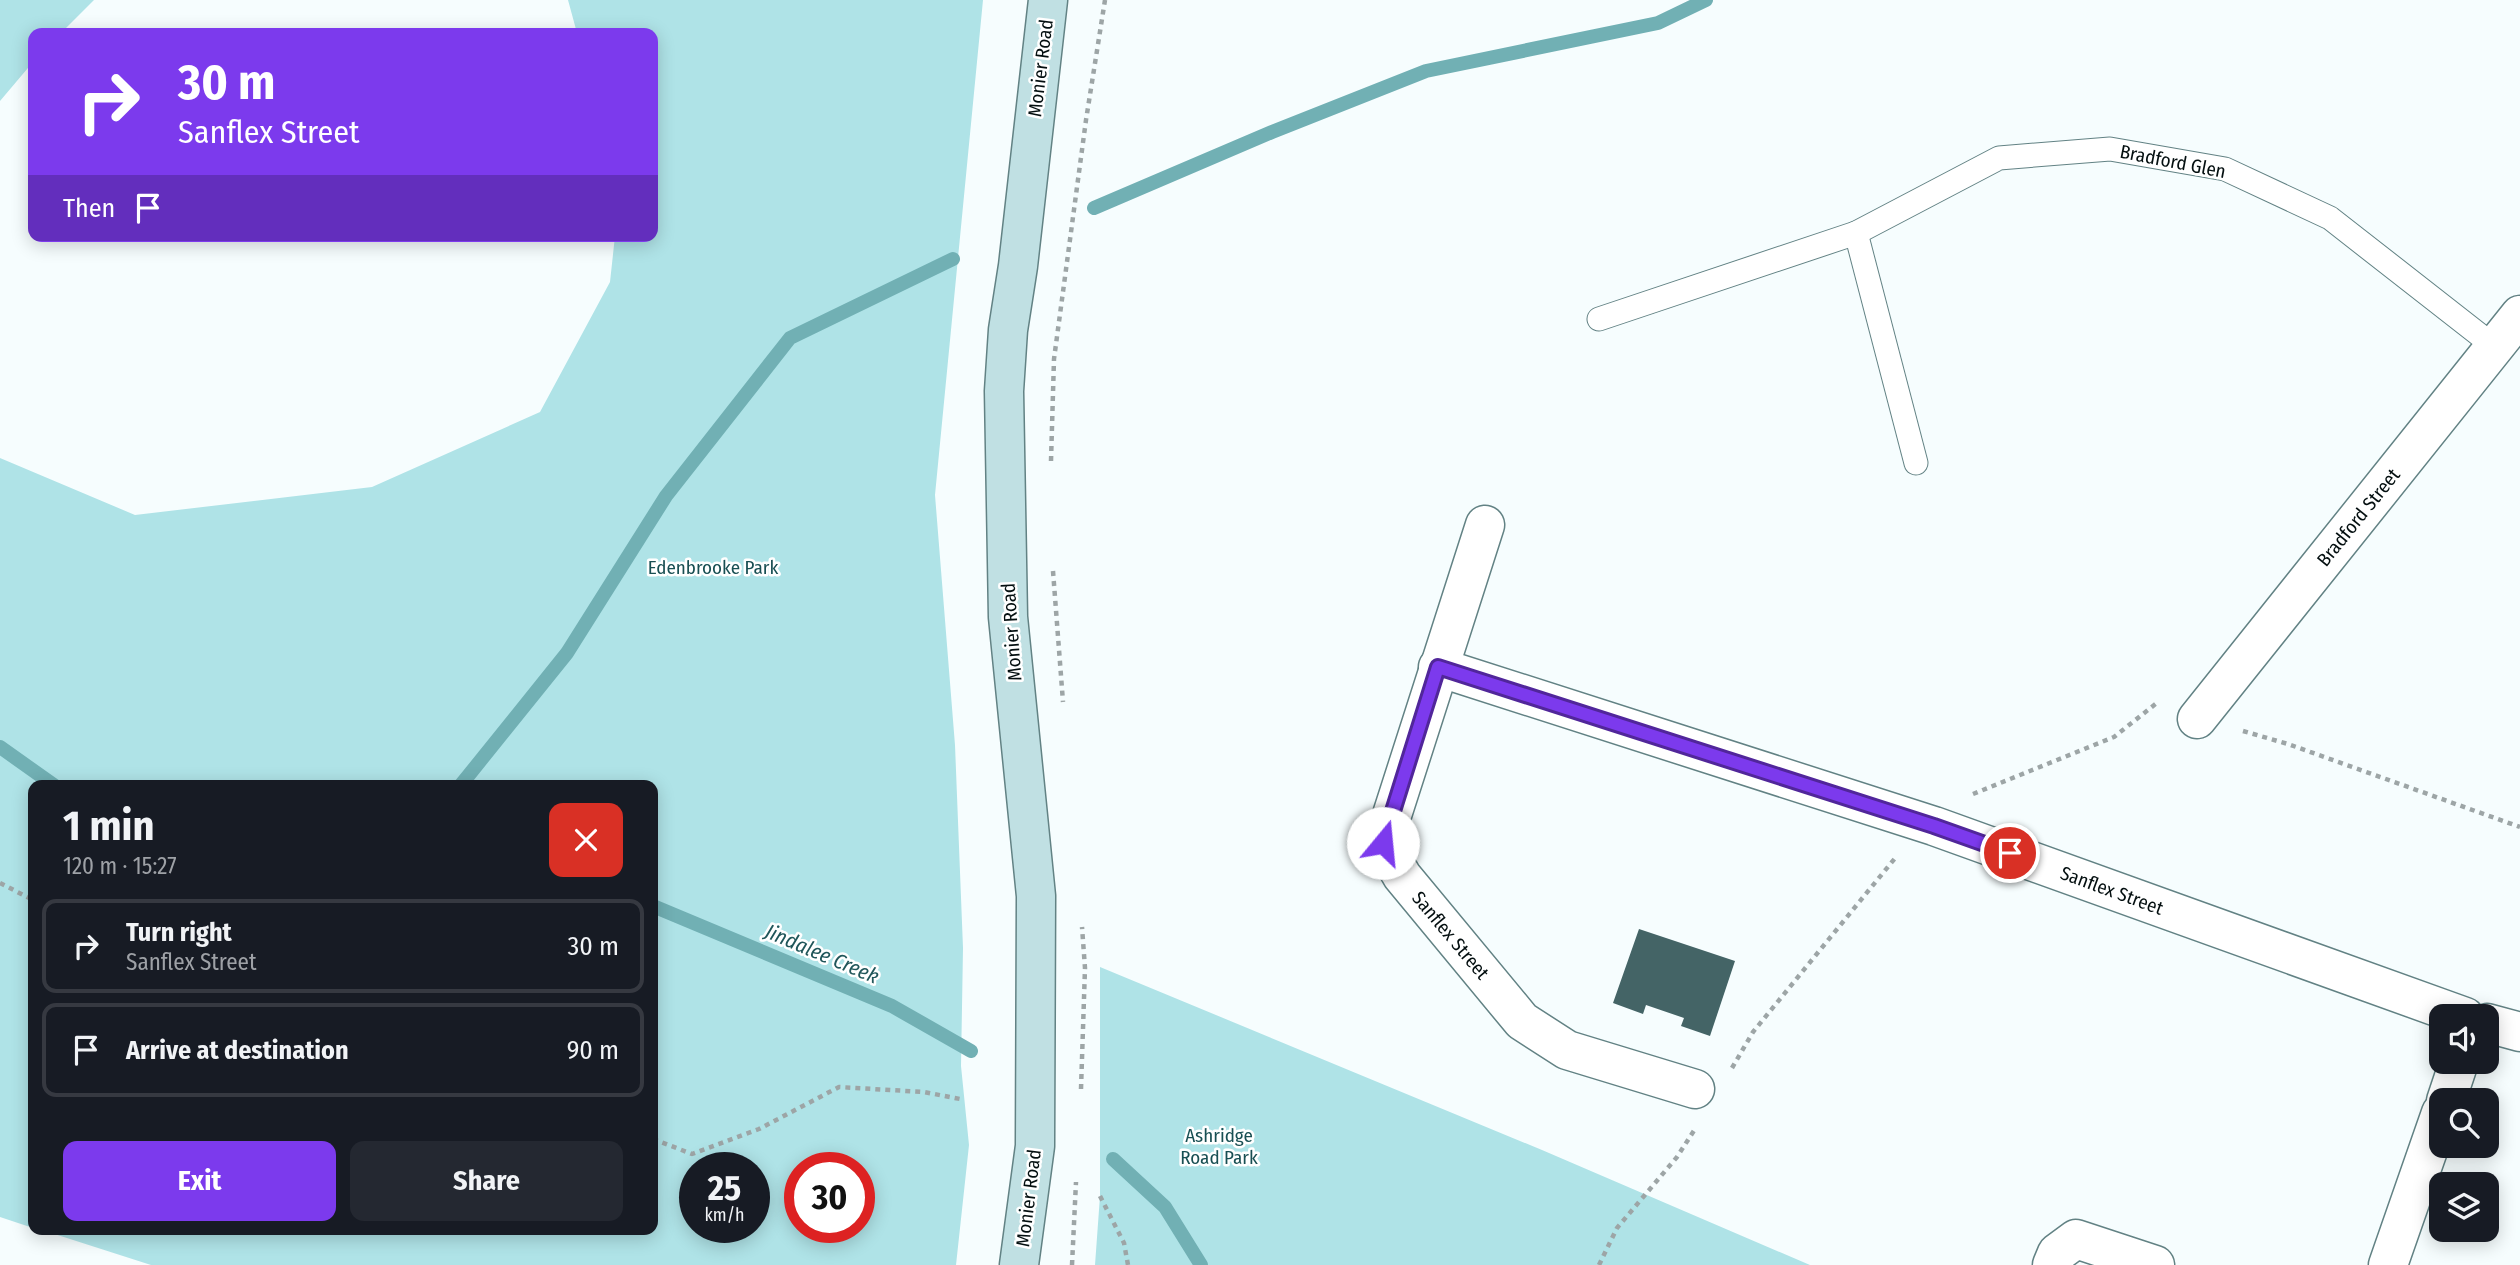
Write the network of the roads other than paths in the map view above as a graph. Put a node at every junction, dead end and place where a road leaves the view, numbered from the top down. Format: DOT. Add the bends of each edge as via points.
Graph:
graph roads {
  1 [pos="1048,0"];
  2 [pos="1856,233"];
  3 [pos="2520,315"];
  4 [pos="1599,319"];
  5 [pos="2495,347"];
  6 [pos="1916,463"];
  7 [pos="1485,525"];
  8 [pos="1438,667"];
  9 [pos="2197,719"];
  10 [pos="2429,1004"];
  11 [pos="2499,1026"];
  12 [pos="2520,1032"];
  13 [pos="1712,1082"];
  14 [pos="2429,1147"];
  15 [pos="1019,1265"];
  16 [pos="2052,1265"];
  17 [pos="2155,1265"];
  18 [pos="2388,1265"];
  1 -- 15 [label="main road, Monier Road" via="1004,391 1008,617 1036,896 1035,1146"];
  2 -- 4 [label="lane, Bradford Glen"];
  2 -- 5 [label="lane, Bradford Glen" via="1999,158 2110,149 2225,169 2330,218"];
  2 -- 6 [label="lane"];
  3 -- 5 [label="street, Bradford Street"];
  5 -- 9 [label="street, Bradford Street"];
  7 -- 8 [label="street, Sanflex Street"];
  8 -- 10 [label="street, Sanflex Street" via="1934,826"];
  8 -- 13 [label="street, Sanflex Street" via="1383,843 1402,876 1522,1021 1567,1049"];
  11 -- 12 [label="street"];
  14 -- 18 [label="street"];
  16 -- 17 [label="street" via="2057,1253 2076,1239"];
}
